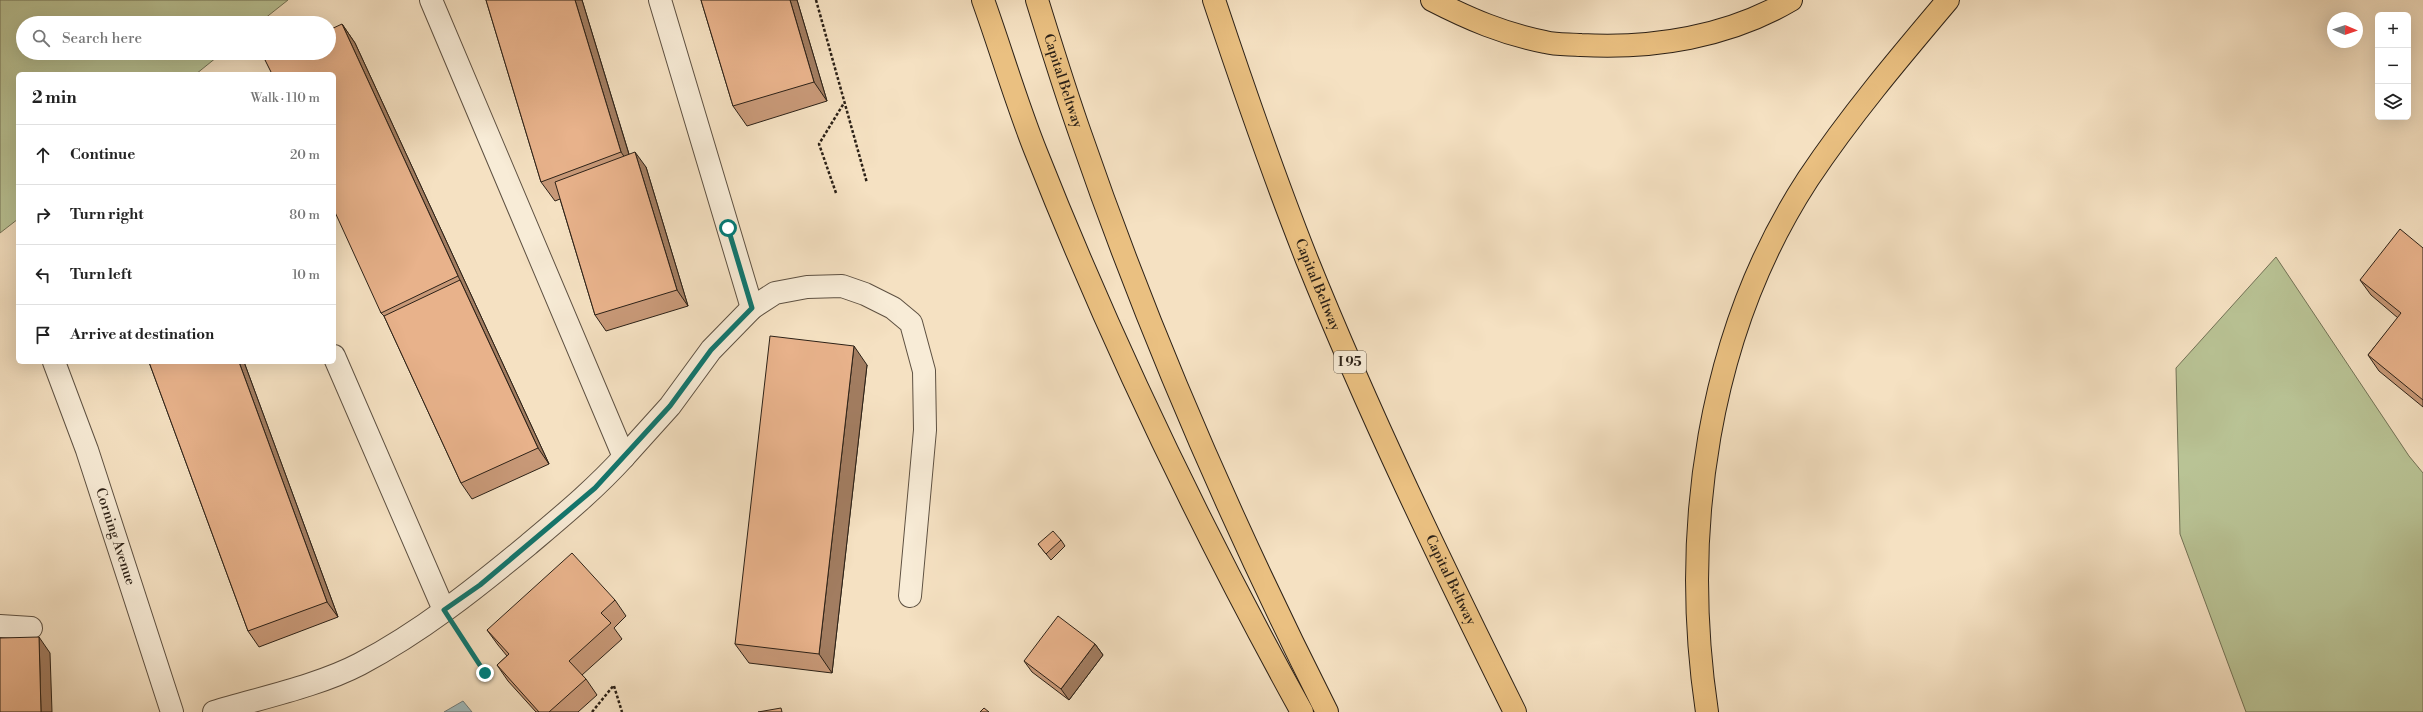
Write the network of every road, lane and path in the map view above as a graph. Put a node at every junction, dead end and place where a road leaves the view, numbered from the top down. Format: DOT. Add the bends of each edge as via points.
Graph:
graph roads {
  1 [pos="431,0"];
  2 [pos="660,0"];
  3 [pos="816,0"];
  4 [pos="983,0"];
  5 [pos="1037,0"];
  6 [pos="1214,0"];
  7 [pos="1432,0"];
  8 [pos="1791,0"];
  9 [pos="1948,0"];
  10 [pos="844,103"];
  11 [pos="867,183"];
  12 [pos="836,193"];
  13 [pos="752,308"];
  14 [pos="336,361"];
  15 [pos="55,364"];
  16 [pos="624,457"];
  17 [pos="910,596"];
  18 [pos="444,610"];
  19 [pos="0,626"];
  20 [pos="31,628"];
  21 [pos="485,673"];
  22 [pos="172,712"];
  23 [pos="214,712"];
  24 [pos="592,712"];
  25 [pos="622,712"];
  26 [pos="1302,712"];
  27 [pos="1327,712"];
  28 [pos="1515,712"];
  29 [pos="1707,712"];
  1 -- 16 [label="street"];
  2 -- 13 [label="street"];
  3 -- 10 [label="path"];
  4 -- 26 [label="highway" via="1035,150 1108,323 1261,638"];
  5 -- 27 [label="highway, Capital Beltway" via="1081,137 1146,311 1212,470 1284,627"];
  6 -- 28 [label="highway, Capital Beltway / I 95" via="1243,89 1322,296 1438,558"];
  7 -- 8 [label="highway" via="1479,24 1546,43 1615,47 1692,39 1765,15"];
  9 -- 29 [label="highway" via="1854,113 1807,181 1774,238 1742,313 1718,392 1701,484 1697,573 1698,648"];
  10 -- 11 [label="path"];
  10 -- 12 [label="path" via="819,144"];
  13 -- 16 [label="street" via="711,350 670,406"];
  13 -- 17 [label="street" via="775,293 808,287 842,286 893,308 911,323 924,371 925,430"];
  14 -- 18 [label="street"];
  15 -- 22 [label="street, Corning Avenue" via="87,450"];
  16 -- 18 [label="street" via="595,488 480,585"];
  18 -- 21 [label="path"];
  18 -- 23 [label="street" via="360,664 327,678"];
  19 -- 20 [label="street"];
  24 -- 25 [label="path" via="614,685"];
}
